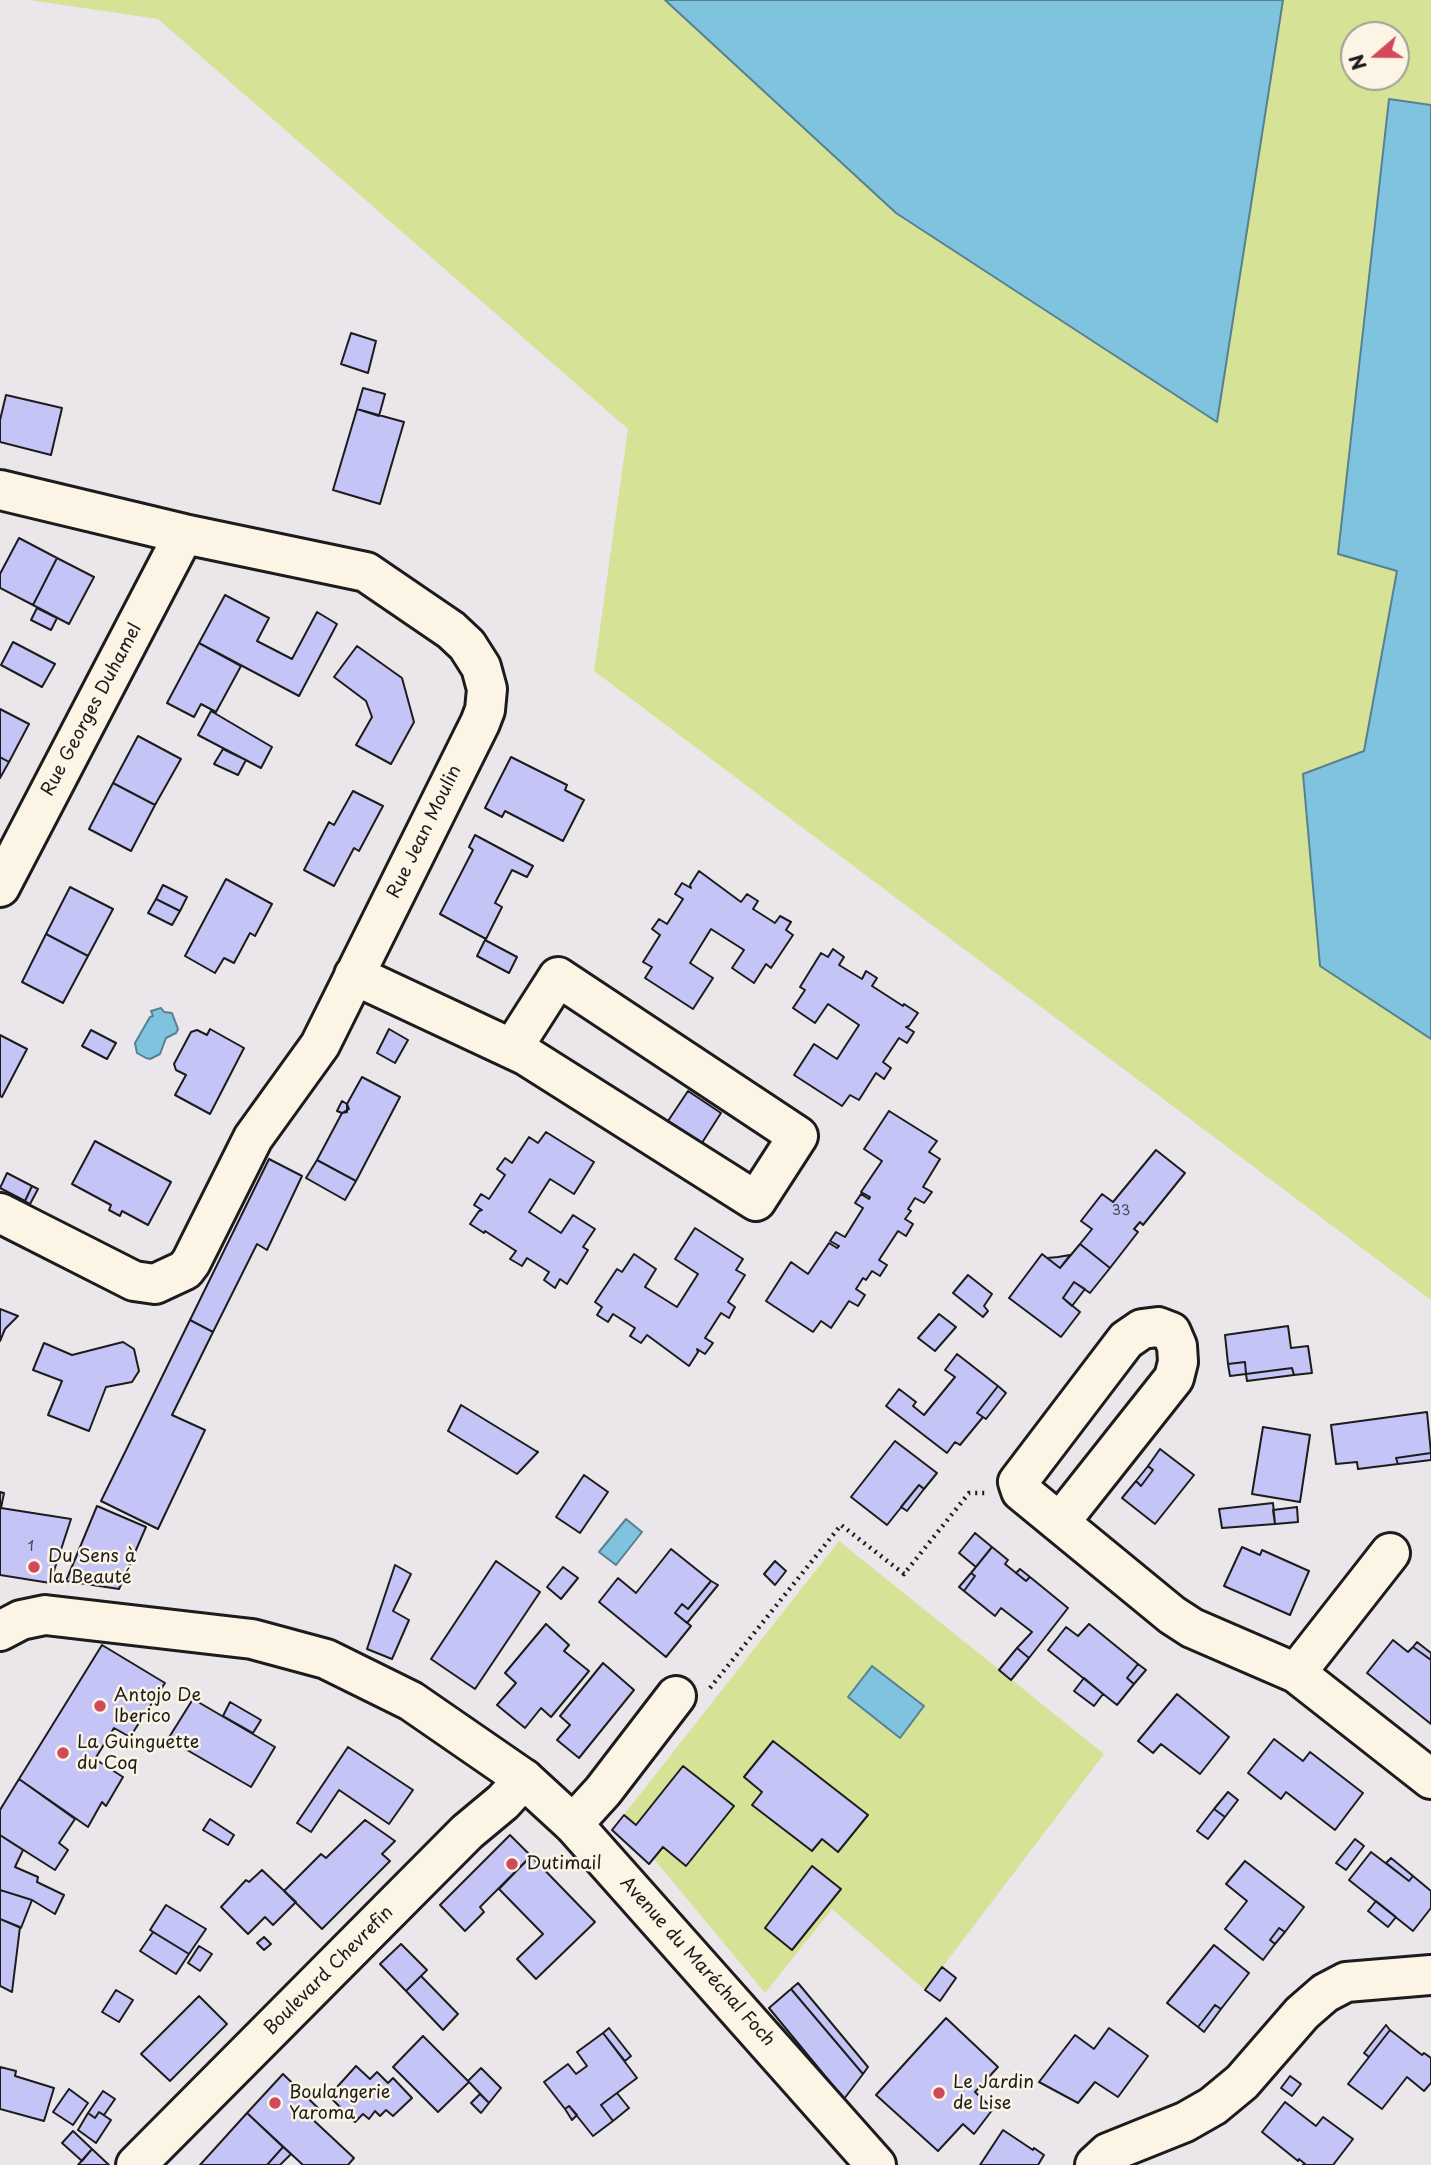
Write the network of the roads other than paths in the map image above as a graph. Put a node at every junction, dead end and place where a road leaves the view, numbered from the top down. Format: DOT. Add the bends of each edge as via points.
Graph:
graph roads {
  1 [pos="0,490"];
  2 [pos="184,534"];
  3 [pos="0,887"];
  4 [pos="354,975"];
  5 [pos="512,1049"];
  6 [pos="0,1213"];
  7 [pos="1060,1522"];
  8 [pos="1390,1553"];
  9 [pos="0,1631"];
  10 [pos="1296,1673"];
  11 [pos="676,1696"];
  12 [pos="524,1779"];
  13 [pos="1431,1779"];
  14 [pos="573,1824"];
  15 [pos="1431,1975"];
  16 [pos="136,2165"];
  17 [pos="876,2165"];
  18 [pos="1095,2165"];
  1 -- 2 [label="street, Rue Jean Moulin"];
  2 -- 3 [label="street, Rue Georges Duhamel"];
  2 -- 4 [label="street, Rue Jean Moulin" via="366,572 451,630 481,667 487,690 485,710"];
  4 -- 5 [label="street"];
  4 -- 6 [label="street, Rue Jean Moulin" via="320,1045 253,1138 191,1262 176,1276 155,1284 134,1281"];
  5 -- 5 [label="street" via="755,1201 798,1136 558,977"];
  7 -- 7 [label="street" via="1021,1490 1018,1482 1126,1340 1142,1329 1158,1327 1171,1332 1177,1346 1174,1378"];
  7 -- 10 [label="street" via="1182,1622"];
  8 -- 10 [label="street"];
  9 -- 12 [label="street, Avenue du Maréchal Foch" via="45,1615 252,1639 314,1656 411,1701"];
  10 -- 13 [label="street"];
  11 -- 14 [label="street"];
  12 -- 14 [label="street, Avenue du Maréchal Foch"];
  12 -- 16 [label="street, Boulevard Chevrefin"];
  14 -- 17 [label="street, Avenue du Maréchal Foch"];
  15 -- 18 [label="street" via="1346,1982 1325,1993 1242,2082 1213,2106 1108,2152"];
}
